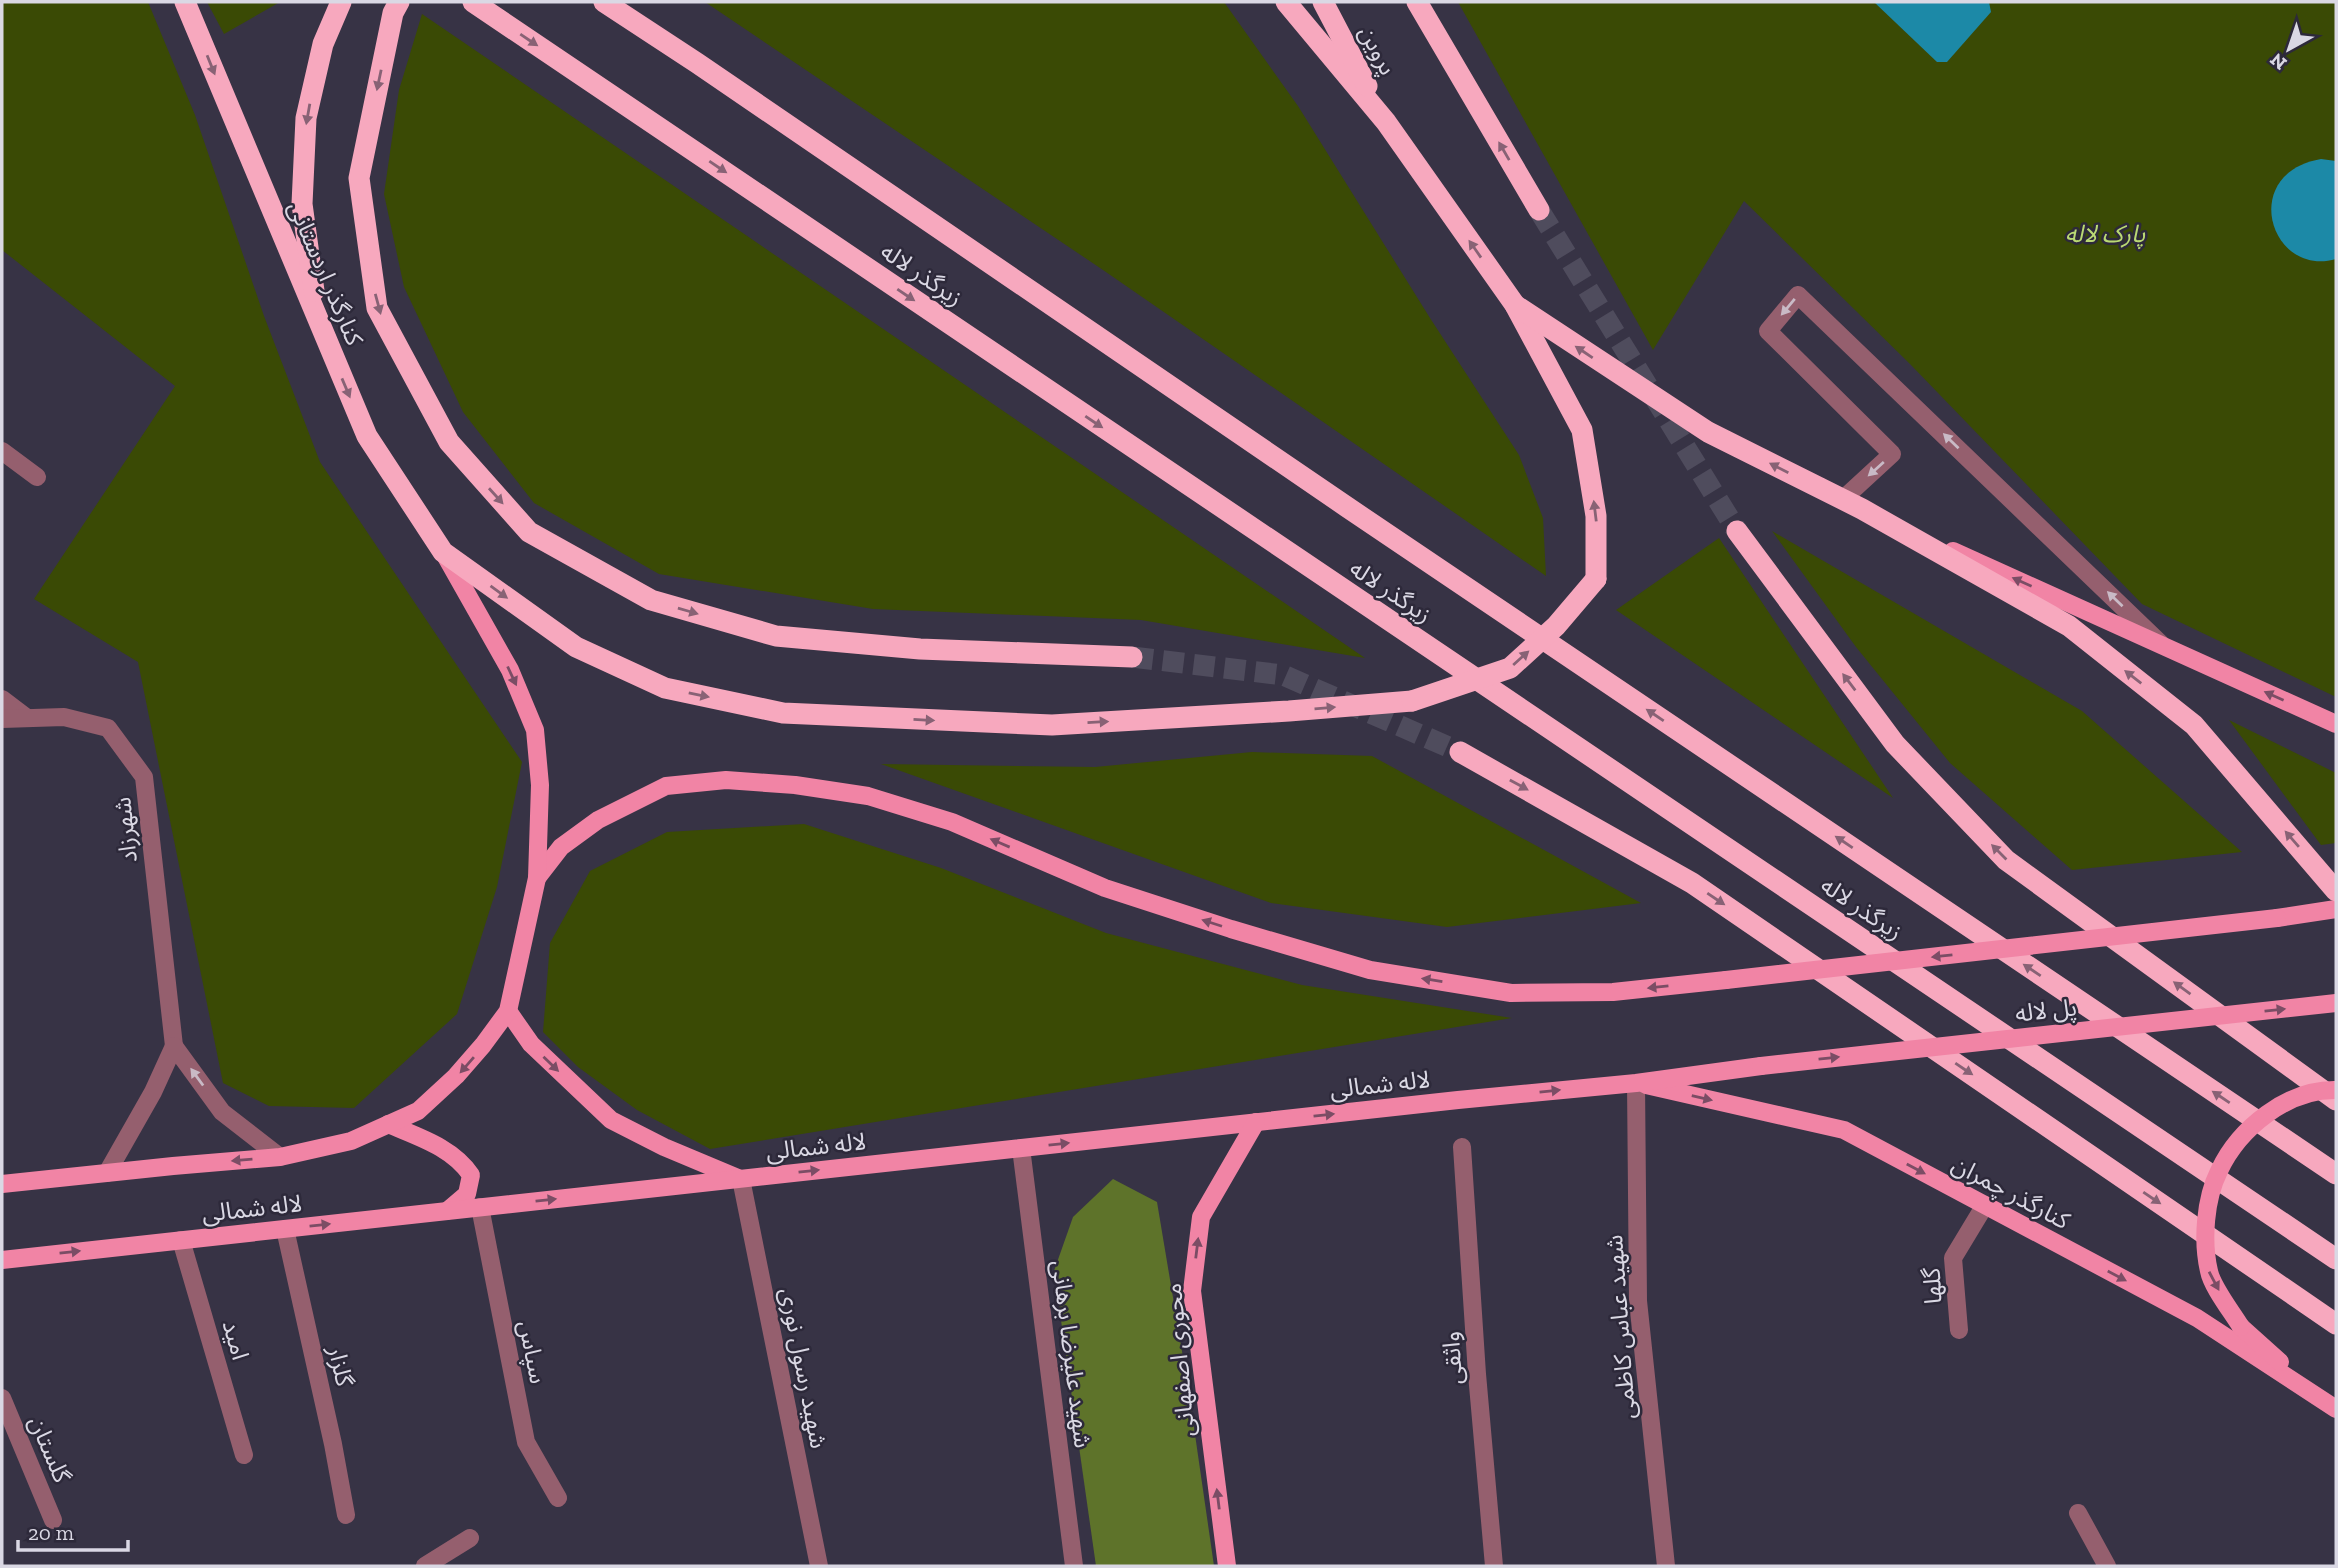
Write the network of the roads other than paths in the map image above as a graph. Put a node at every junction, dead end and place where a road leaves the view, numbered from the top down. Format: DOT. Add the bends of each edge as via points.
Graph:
graph roads {
  1 [pos="185,2"];
  2 [pos="341,2"];
  3 [pos="473,2"];
  4 [pos="604,2"];
  5 [pos="1286,2"];
  6 [pos="1323,2"];
  7 [pos="1417,2"];
  8 [pos="396,7"];
  9 [pos="1386,122"];
  10 [pos="1539,210"];
  11 [pos="1515,305"];
  12 [pos="318,321"];
  13 [pos="2,451"];
  14 [pos="37,477"];
  15 [pos="1842,500"];
  16 [pos="1862,509"];
  17 [pos="1737,531"];
  18 [pos="443,552"];
  19 [pos="2164,646"];
  20 [pos="1132,657"];
  21 [pos="2,699"];
  22 [pos="27,718"];
  23 [pos="2,719"];
  24 [pos="2336,724"];
  25 [pos="1460,752"];
  26 [pos="537,878"];
  27 [pos="2336,891"];
  28 [pos="2336,909"];
  29 [pos="2336,1003"];
  30 [pos="509,1011"];
  31 [pos="174,1046"];
  32 [pos="1636,1083"];
  33 [pos="2336,1090"];
  34 [pos="2336,1100"];
  35 [pos="1256,1122"];
  36 [pos="388,1124"];
  37 [pos="1462,1147"];
  38 [pos="1021,1148"];
  39 [pos="281,1157"];
  40 [pos="107,1173"];
  41 [pos="2336,1174"];
  42 [pos="741,1179"];
  43 [pos="2,1184"];
  44 [pos="1984,1205"];
  45 [pos="480,1207"];
  46 [pos="447,1211"];
  47 [pos="285,1229"];
  48 [pos="181,1240"];
  49 [pos="2336,1259"];
  50 [pos="2,1260"];
  51 [pos="2336,1324"];
  52 [pos="1959,1330"];
  53 [pos="2,1398"];
  54 [pos="2320,1398"];
  55 [pos="2336,1409"];
  56 [pos="244,1455"];
  57 [pos="558,1498"];
  58 [pos="2078,1513"];
  59 [pos="346,1515"];
  60 [pos="53,1520"];
  61 [pos="470,1538"];
  62 [pos="425,1566"];
  63 [pos="818,1566"];
  64 [pos="1074,1566"];
  65 [pos="1227,1566"];
  66 [pos="1494,1566"];
  67 [pos="1666,1566"];
  68 [pos="2107,1566"];
  1 -- 12 [label="highway, کنارگذر اردستانی, one-way"];
  2 -- 12 [label="highway, one-way" via="323,44 306,118 302,204"];
  3 -- 49 [label="highway, زیرگذر لاله, one-way"];
  41 -- 4 [label="highway, زیرگذر لاله, one-way"];
  5 -- 9 [label="highway"];
  6 -- 9 [label="highway, پروین"];
  10 -- 7 [label="highway, one-way"];
  8 -- 20 [label="highway, one-way" via="359,178 377,307 449,442 529,532 651,600 776,636 920,649"];
  11 -- 9 [label="highway, one-way"];
  15 -- 11 [label="highway, one-way" via="1707,432"];
  18 -- 11 [label="highway, one-way, bridge" via="576,647 665,688 783,713 1052,725 1412,701 1510,668 1556,626 1596,579 1596,516 1582,430"];
  12 -- 18 [label="highway, کنارگذر اردستانی, one-way" via="367,436"];
  13 -- 14 [label="street"];
  15 -- 16 [label="highway"];
  19 -- 15 [label="street, one-way" via="1798,295 1768,331 1892,454"];
  19 -- 16 [label="main road, one-way"];
  27 -- 16 [label="highway, one-way" via="2194,725 2069,626"];
  34 -- 17 [label="highway, one-way" via="2006,860 1895,744"];
  18 -- 26 [label="main road, one-way" via="510,670 535,730 540,785"];
  24 -- 19 [label="main road, one-way"];
  21 -- 22 [label="street"];
  22 -- 23 [label="street, شهرزاد"];
  22 -- 31 [label="street, شهرزاد" via="64,717 108,728 144,777"];
  25 -- 51 [label="highway, one-way" via="1692,883"];
  28 -- 26 [label="main road, one-way, bridge" via="1613,992 1511,993 1370,970 1231,929 1105,888 952,822 868,796 726,780 666,786 598,820 561,847"];
  26 -- 30 [label="main road"];
  32 -- 29 [label="main road, پل لاله, one-way, bridge"];
  30 -- 36 [label="main road, لاله شمالی, one-way" via="457,1076 418,1111"];
  30 -- 42 [label="main road, one-way" via="531,1044 611,1120"];
  39 -- 31 [label="street, one-way" via="222,1112"];
  31 -- 40 [label="street"];
  35 -- 32 [label="main road, لاله شمالی, one-way"];
  32 -- 44 [label="main road, کنارگذر چمران, one-way" via="1844,1130"];
  32 -- 67 [label="street, شهید عباس کاظمی" via="1638,1301"];
  33 -- 54 [label="main road, one-way, bridge" via="2317,1090 2278,1107 2244,1134 2218,1172 2204,1225 2209,1274 2241,1327"];
  38 -- 35 [label="main road, لاله شمالی, one-way"];
  65 -- 35 [label="main road, محوری اصفهانی, one-way" via="1192,1291 1201,1217"];
  36 -- 39 [label="main road, لاله شمالی" via="351,1140"];
  36 -- 46 [label="main road" via="464,1164 471,1175 467,1194"];
  37 -- 66 [label="street, واثقی"];
  42 -- 38 [label="main road, لاله شمالی, one-way"];
  38 -- 64 [label="street, شهید علیرضا برهانی"];
  39 -- 40 [label="main road, لاله شمالی, one-way"];
  40 -- 43 [label="main road, لاله شمالی"];
  45 -- 42 [label="main road, لاله شمالی, one-way"];
  42 -- 63 [label="street, شهید رسول نوری"];
  44 -- 52 [label="street, گلها" via="1953,1258"];
  44 -- 54 [label="main road, کنارگذر چمران, one-way" via="2197,1318"];
  45 -- 46 [label="main road, لاله شمالی"];
  45 -- 57 [label="street, سپاس" via="526,1442"];
  47 -- 46 [label="main road, لاله شمالی, one-way"];
  47 -- 48 [label="main road, لاله شمالی"];
  47 -- 59 [label="street, گلزار"];
  50 -- 48 [label="main road, لاله شمالی, one-way"];
  48 -- 56 [label="street, امید"];
  53 -- 60 [label="street, گلستان"];
  54 -- 55 [label="main road, کنارگذر چمران"];
  58 -- 68 [label="street"];
  61 -- 62 [label="street"];
}
